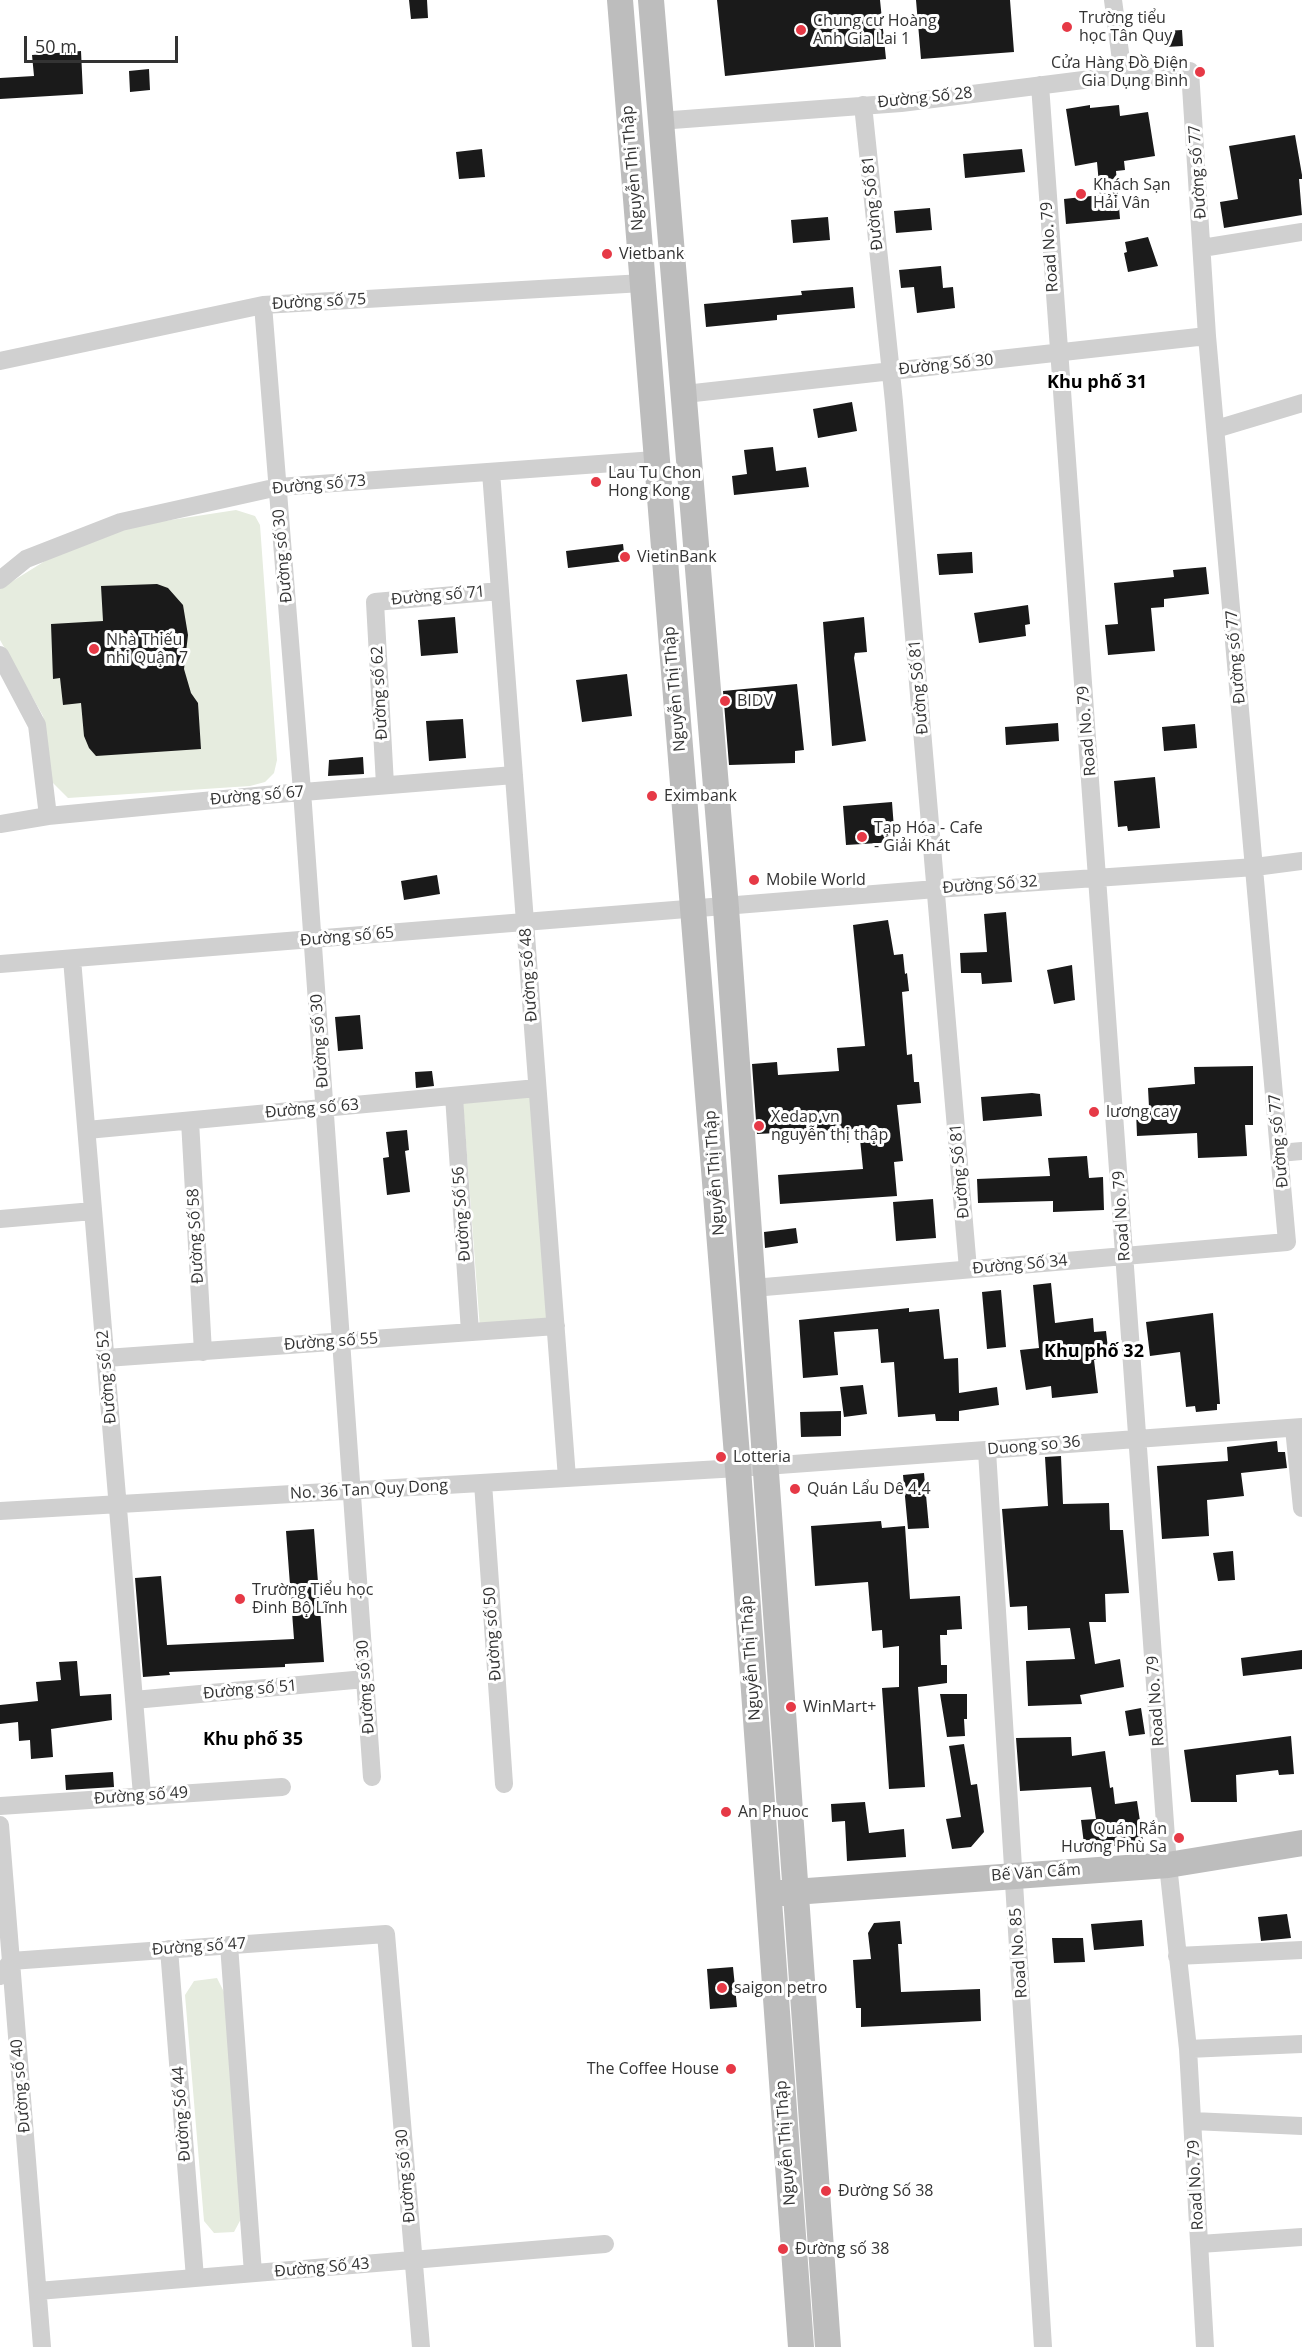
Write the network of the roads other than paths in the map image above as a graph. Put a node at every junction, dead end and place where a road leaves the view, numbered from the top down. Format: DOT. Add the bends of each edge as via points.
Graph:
graph roads {
  1 [pos="620,0"];
  2 [pos="651,0"];
  3 [pos="1113,0"];
  4 [pos="1190,71"];
  5 [pos="1123,75"];
  6 [pos="1040,85"];
  7 [pos="862,105"];
  8 [pos="659,121"];
  9 [pos="1302,232"];
  10 [pos="1202,248"];
  11 [pos="643,283"];
  12 [pos="263,305"];
  13 [pos="1207,336"];
  14 [pos="1057,353"];
  15 [pos="0,361"];
  16 [pos="891,371"];
  17 [pos="685,394"];
  18 [pos="1302,403"];
  19 [pos="1216,429"];
  20 [pos="656,460"];
  21 [pos="491,472"];
  22 [pos="278,487"];
  23 [pos="0,580"];
  24 [pos="500,591"];
  25 [pos="375,602"];
  26 [pos="0,655"];
  27 [pos="514,775"];
  28 [pos="385,785"];
  29 [pos="302,791"];
  30 [pos="48,816"];
  31 [pos="0,824"];
  32 [pos="1302,861"];
  33 [pos="1255,867"];
  34 [pos="1098,877"];
  35 [pos="936,889"];
  36 [pos="726,908"];
  37 [pos="694,910"];
  38 [pos="525,923"];
  39 [pos="313,940"];
  40 [pos="72,959"];
  41 [pos="0,964"];
  42 [pos="537,1088"];
  43 [pos="454,1096"];
  44 [pos="325,1108"];
  45 [pos="190,1121"];
  46 [pos="87,1130"];
  47 [pos="1302,1151"];
  48 [pos="1280,1153"];
  49 [pos="93,1211"];
  50 [pos="0,1219"];
  51 [pos="1287,1242"];
  52 [pos="1124,1256"];
  53 [pos="968,1269"];
  54 [pos="753,1288"];
  55 [pos="556,1326"];
  56 [pos="470,1332"];
  57 [pos="339,1342"];
  58 [pos="203,1352"];
  59 [pos="106,1359"];
  60 [pos="1298,1428"];
  61 [pos="1138,1438"];
  62 [pos="987,1451"];
  63 [pos="767,1466"];
  64 [pos="738,1468"];
  65 [pos="567,1478"];
  66 [pos="483,1483"];
  67 [pos="350,1490"];
  68 [pos="118,1504"];
  69 [pos="1302,1508"];
  70 [pos="0,1511"];
  71 [pos="365,1679"];
  72 [pos="134,1700"];
  73 [pos="372,1777"];
  74 [pos="504,1785"];
  75 [pos="282,1787"];
  76 [pos="142,1795"];
  77 [pos="0,1806"];
  78 [pos="0,1825"];
  79 [pos="1302,1844"];
  80 [pos="1167,1865"];
  81 [pos="1014,1874"];
  82 [pos="796,1892"];
  83 [pos="768,1893"];
  84 [pos="386,1934"];
  85 [pos="229,1945"];
  86 [pos="169,1949"];
  87 [pos="1302,1950"];
  88 [pos="1177,1956"];
  89 [pos="11,1961"];
  90 [pos="0,1976"];
  91 [pos="1302,2044"];
  92 [pos="1188,2049"];
  93 [pos="1193,2121"];
  94 [pos="1302,2126"];
  95 [pos="1302,2237"];
  96 [pos="605,2244"];
  97 [pos="1200,2244"];
  98 [pos="413,2260"];
  99 [pos="253,2273"];
  100 [pos="195,2278"];
  101 [pos="38,2291"];
  102 [pos="42,2347"];
  103 [pos="421,2347"];
  104 [pos="801,2347"];
  105 [pos="828,2347"];
  106 [pos="1043,2347"];
  107 [pos="1204,2347"];
  1 -- 11 [label="main road, Nguyễn Thị Thập"];
  2 -- 8 [label="main road, Nguyễn Thị Thập"];
  3 -- 5 [label="street"];
  4 -- 5 [label="street, Đường Số 28" via="1153,77"];
  4 -- 10 [label="street, Đường số 77"];
  5 -- 6 [label="street, Đường Số 28"];
  6 -- 7 [label="street, Đường Số 28"];
  6 -- 14 [label="street, Road No. 79"];
  7 -- 8 [label="street, Đường Số 28"];
  7 -- 16 [label="street, Đường Số 81"];
  8 -- 17 [label="main road, Nguyễn Thị Thập"];
  9 -- 10 [label="street"];
  10 -- 13 [label="street, Đường số 77"];
  11 -- 12 [label="street, Đường số 75"];
  11 -- 20 [label="main road, Nguyễn Thị Thập"];
  12 -- 15 [label="street, Đường số 75"];
  12 -- 22 [label="street, Đường số 30"];
  13 -- 14 [label="street, Đường Số 30"];
  13 -- 19 [label="street, Đường số 77"];
  14 -- 16 [label="street, Đường Số 30"];
  14 -- 34 [label="street, Road No. 79"];
  16 -- 17 [label="street, Đường Số 30"];
  16 -- 35 [label="street, Đường Số 81"];
  17 -- 36 [label="main road, Nguyễn Thị Thập"];
  18 -- 19 [label="street"];
  19 -- 33 [label="street, Đường số 77"];
  20 -- 21 [label="street, Đường số 73"];
  20 -- 37 [label="main road, Nguyễn Thị Thập"];
  21 -- 22 [label="street, Đường số 73"];
  21 -- 24 [label="street, Đường số 48"];
  22 -- 23 [label="street, Đường số 73" via="122,522 26,559"];
  22 -- 29 [label="street, Đường số 30"];
  24 -- 25 [label="street, Đường số 71"];
  24 -- 27 [label="street, Đường số 48"];
  25 -- 28 [label="street, Đường số 62"];
  26 -- 30 [label="street" via="37,725"];
  27 -- 28 [label="street, Đường số 67"];
  27 -- 38 [label="street, Đường số 48"];
  28 -- 29 [label="street, Đường số 67"];
  29 -- 30 [label="street, Đường số 67"];
  29 -- 39 [label="street, Đường số 30"];
  30 -- 31 [label="street, Đường số 67"];
  32 -- 33 [label="street, Đường Số 32"];
  33 -- 34 [label="street, Đường Số 32"];
  33 -- 48 [label="street, Đường số 77"];
  34 -- 35 [label="street, Đường Số 32"];
  34 -- 52 [label="street, Road No. 79"];
  35 -- 36 [label="street, Đường Số 32"];
  35 -- 53 [label="street, Đường Số 81"];
  36 -- 37 [label="street, Đường Số 32"];
  36 -- 54 [label="main road, Nguyễn Thị Thập"];
  37 -- 38 [label="street, Đường số 65"];
  37 -- 64 [label="main road, Nguyễn Thị Thập"];
  38 -- 39 [label="street, Đường số 65"];
  38 -- 42 [label="street, Đường số 48"];
  39 -- 40 [label="street, Đường số 65"];
  39 -- 44 [label="street, Đường số 30"];
  40 -- 41 [label="street, Đường số 65"];
  40 -- 46 [label="street, Đường số 52"];
  42 -- 43 [label="street, Đường số 63"];
  42 -- 55 [label="street, Đường số 48"];
  43 -- 44 [label="street, Đường số 63"];
  43 -- 56 [label="street, Đường Số 56"];
  44 -- 45 [label="street, Đường số 63"];
  44 -- 57 [label="street, Đường số 30"];
  45 -- 46 [label="street, Đường số 63"];
  45 -- 58 [label="street, Đường Số 58"];
  46 -- 49 [label="street, Đường số 52"];
  47 -- 48 [label="street"];
  48 -- 51 [label="street, Đường số 77"];
  49 -- 50 [label="street"];
  49 -- 59 [label="street, Đường số 52"];
  51 -- 52 [label="street, Đường Số 34"];
  52 -- 53 [label="street, Đường Số 34"];
  52 -- 61 [label="street, Road No. 79"];
  53 -- 54 [label="street, Đường Số 34"];
  54 -- 63 [label="main road, Nguyễn Thị Thập"];
  55 -- 56 [label="street, Đường số 55"];
  55 -- 65 [label="street, Đường số 48"];
  56 -- 57 [label="street, Đường số 55"];
  57 -- 58 [label="street, Đường số 55"];
  57 -- 67 [label="street, Đường số 30"];
  58 -- 59 [label="street, Đường số 55"];
  59 -- 68 [label="street, Đường số 52"];
  60 -- 61 [label="street, Duong so 36"];
  60 -- 69 [label="street"];
  61 -- 62 [label="street, Duong so 36"];
  61 -- 80 [label="street, Road No. 79"];
  62 -- 63 [label="street, Duong so 36"];
  62 -- 81 [label="street, Road No. 85"];
  63 -- 64 [label="street, Duong so 36"];
  63 -- 82 [label="main road, Nguyễn Thị Thập"];
  64 -- 65 [label="street, No. 36 Tan Quy Dong"];
  64 -- 83 [label="main road, Nguyễn Thị Thập"];
  65 -- 66 [label="street, No. 36 Tan Quy Dong"];
  66 -- 67 [label="street, No. 36 Tan Quy Dong"];
  66 -- 74 [label="street, Đường số 50"];
  67 -- 68 [label="street, No. 36 Tan Quy Dong"];
  67 -- 71 [label="street, Đường số 30"];
  68 -- 70 [label="street, No. 36 Tan Quy Dong"];
  68 -- 72 [label="street, Đường số 52"];
  71 -- 72 [label="street, Đường số 51"];
  71 -- 73 [label="street, Đường số 30"];
  72 -- 76 [label="street, Đường số 52"];
  75 -- 76 [label="street, Đường số 49"];
  76 -- 77 [label="street, Đường số 49"];
  78 -- 89 [label="street, Đường số 40"];
  79 -- 80 [label="main road, Bế Văn Cấm"];
  80 -- 81 [label="main road, Bế Văn Cấm"];
  80 -- 88 [label="street, Road No. 79"];
  81 -- 82 [label="main road, Bế Văn Cấm"];
  81 -- 106 [label="street, Road No. 85"];
  82 -- 83 [label="main road, Bế Văn Cấm"];
  82 -- 105 [label="main road, Nguyễn Thị Thập"];
  83 -- 104 [label="main road, Nguyễn Thị Thập"];
  84 -- 85 [label="street, Đường số 47"];
  84 -- 98 [label="street, Đường số 30"];
  85 -- 86 [label="street, Đường số 47"];
  85 -- 99 [label="street"];
  86 -- 89 [label="street, Đường số 47"];
  86 -- 100 [label="street, Đường Số 44"];
  87 -- 88 [label="street"];
  88 -- 92 [label="street, Road No. 79"];
  89 -- 90 [label="street"];
  89 -- 101 [label="street, Đường số 40"];
  91 -- 92 [label="street"];
  92 -- 93 [label="street, Road No. 79"];
  93 -- 94 [label="street"];
  93 -- 97 [label="street, Road No. 79"];
  95 -- 97 [label="street"];
  96 -- 98 [label="street, Đường Số 43"];
  97 -- 107 [label="street, Road No. 79"];
  98 -- 99 [label="street, Đường Số 43"];
  98 -- 103 [label="street, Đường số 30"];
  99 -- 100 [label="street, Đường Số 43"];
  100 -- 101 [label="street, Đường Số 43"];
  101 -- 102 [label="street, Đường số 40"];
}
